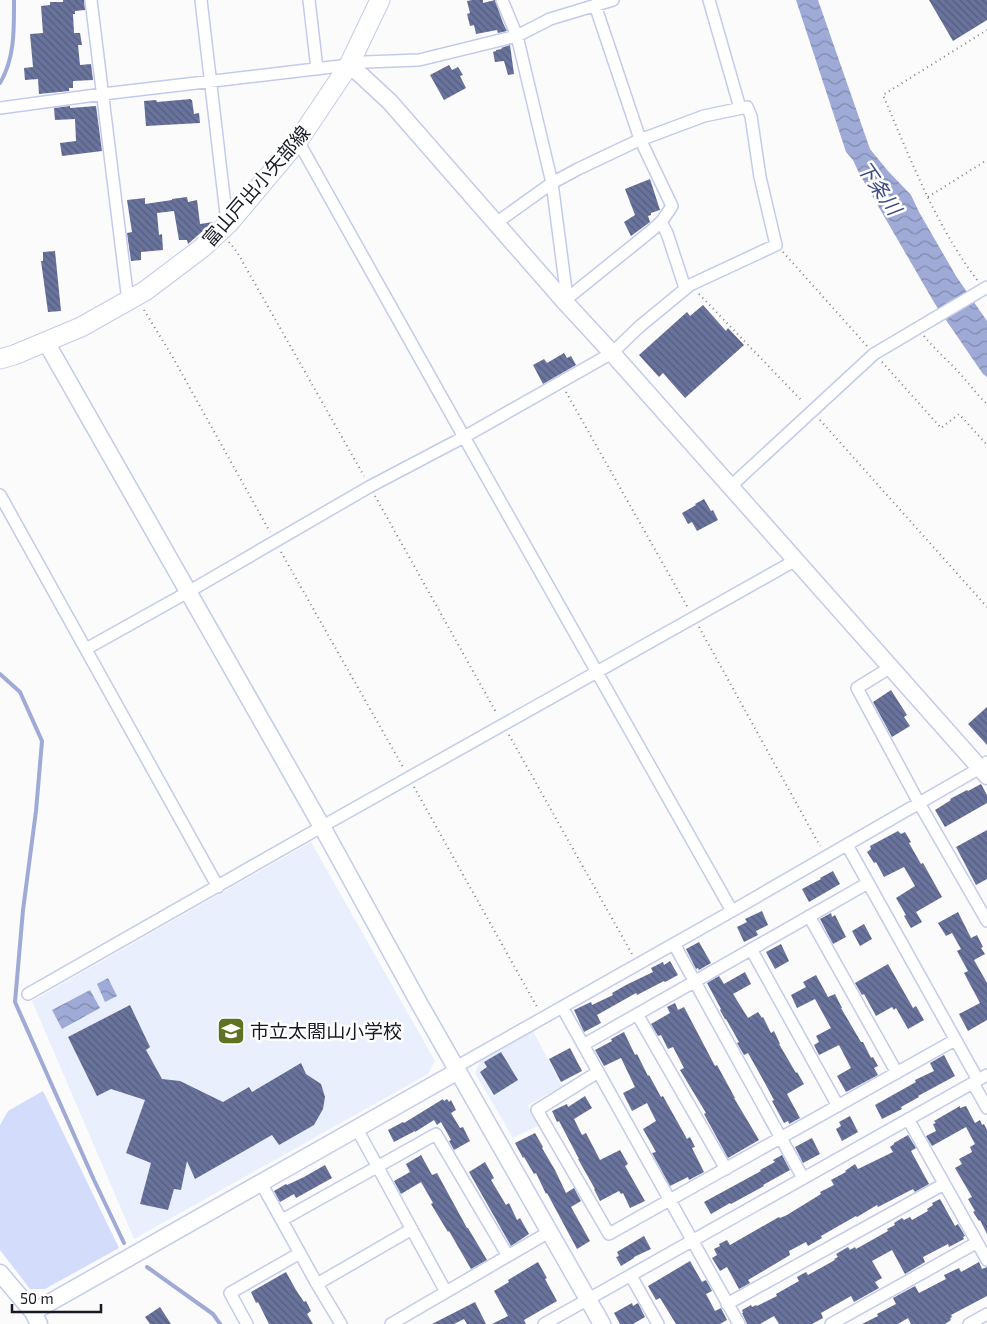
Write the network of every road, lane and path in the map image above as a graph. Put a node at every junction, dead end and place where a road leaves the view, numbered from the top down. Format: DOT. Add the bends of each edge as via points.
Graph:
graph roads {
  1 [pos="92,0"];
  2 [pos="201,0"];
  3 [pos="309,0"];
  4 [pos="380,0"];
  5 [pos="502,0"];
  6 [pos="613,0"];
  7 [pos="709,0"];
  8 [pos="595,5"];
  9 [pos="987,30"];
  10 [pos="517,36"];
  11 [pos="349,65"];
  12 [pos="317,69"];
  13 [pos="211,82"];
  14 [pos="103,94"];
  15 [pos="0,108"];
  16 [pos="740,108"];
  17 [pos="640,139"];
  18 [pos="298,141"];
  19 [pos="987,160"];
  20 [pos="552,184"];
  21 [pos="927,197"];
  22 [pos="661,222"];
  23 [pos="496,223"];
  24 [pos="225,227"];
  25 [pos="776,245"];
  26 [pos="688,286"];
  27 [pos="983,290"];
  28 [pos="132,298"];
  29 [pos="566,300"];
  30 [pos="922,327"];
  31 [pos="46,342"];
  32 [pos="612,353"];
  33 [pos="874,354"];
  34 [pos="0,359"];
  35 [pos="987,404"];
  36 [pos="812,411"];
  37 [pos="464,437"];
  38 [pos="987,445"];
  39 [pos="370,486"];
  40 [pos="731,486"];
  41 [pos="0,495"];
  42 [pos="275,542"];
  43 [pos="796,560"];
  44 [pos="188,592"];
  45 [pos="987,607"];
  46 [pos="86,649"];
  47 [pos="891,667"];
  48 [pos="597,672"];
  49 [pos="503,725"];
  50 [pos="985,769"];
  51 [pos="409,778"];
  52 [pos="919,803"];
  53 [pos="322,827"];
  54 [pos="847,845"];
  55 [pos="868,883"];
  56 [pos="218,887"];
  57 [pos="732,911"];
  58 [pos="809,916"];
  59 [pos="987,921"];
  60 [pos="674,944"];
  61 [pos="751,949"];
  62 [pos="638,964"];
  63 [pos="694,982"];
  64 [pos="28,994"];
  65 [pos="562,1007"];
  66 [pos="637,1014"];
  67 [pos="544,1018"];
  68 [pos="955,1040"];
  69 [pos="583,1045"];
  70 [pos="457,1069"];
  71 [pos="598,1072"];
  72 [pos="897,1073"];
  73 [pos="979,1079"];
  74 [pos="838,1106"];
  75 [pos="987,1108"];
  76 [pos="908,1119"];
  77 [pos="357,1129"];
  78 [pos="781,1138"];
  79 [pos="378,1167"];
  80 [pos="726,1169"];
  81 [pos="803,1178"];
  82 [pos="261,1183"];
  83 [pos="944,1184"];
  84 [pos="670,1200"];
  85 [pos="282,1220"];
  86 [pos="412,1229"];
  87 [pos="549,1232"];
  88 [pos="692,1241"];
  89 [pos="976,1243"];
  90 [pos="300,1253"];
  91 [pos="508,1256"];
  92 [pos="987,1260"];
  93 [pos="0,1273"];
  94 [pos="631,1276"];
  95 [pos="317,1284"];
  96 [pos="446,1292"];
  97 [pos="587,1299"];
  98 [pos="727,1304"];
  99 [pos="987,1314"];
  100 [pos="36,1318"];
  101 [pos="247,1324"];
  102 [pos="341,1324"];
  103 [pos="391,1324"];
  104 [pos="545,1324"];
  105 [pos="602,1324"];
  106 [pos="658,1324"];
  107 [pos="739,1324"];
  108 [pos="831,1324"];
  109 [pos="969,1324"];
  1 -- 14 [label="street"];
  2 -- 13 [label="street"];
  3 -- 12 [label="street"];
  4 -- 11 [label="main road, 富山戸出小矢部線"];
  5 -- 10 [label="street"];
  6 -- 8 [label="street"];
  7 -- 16 [label="street"];
  8 -- 10 [label="street" via="550,19"];
  8 -- 17 [label="street"];
  9 -- 21 [label="path" via="884,95"];
  10 -- 11 [label="street" via="419,60"];
  10 -- 20 [label="street"];
  11 -- 12 [label="street"];
  11 -- 18 [label="main road, 富山戸出小矢部線"];
  11 -- 23 [label="street" via="390,102"];
  12 -- 13 [label="street"];
  13 -- 14 [label="street"];
  13 -- 24 [label="street"];
  14 -- 15 [label="street"];
  14 -- 28 [label="street"];
  16 -- 17 [label="street" via="704,116"];
  16 -- 25 [label="street" via="747,107 751,116 760,177"];
  17 -- 20 [label="street"];
  17 -- 22 [label="street" via="672,206"];
  18 -- 24 [label="main road, 富山戸出小矢部線"];
  18 -- 37 [label="street"];
  19 -- 21 [label="path"];
  20 -- 23 [label="street"];
  20 -- 29 [label="street"];
  21 -- 27 [label="path"];
  22 -- 26 [label="street"];
  22 -- 29 [label="street"];
  23 -- 29 [label="street"];
  24 -- 28 [label="main road, 富山戸出小矢部線" via="202,248"];
  24 -- 39 [label="path"];
  25 -- 26 [label="street"];
  25 -- 33 [label="path"];
  26 -- 32 [label="street"];
  26 -- 36 [label="path"];
  27 -- 30 [label="street"];
  28 -- 31 [label="main road, 富山戸出小矢部線" via="81,327"];
  28 -- 42 [label="path" via="172,356"];
  29 -- 32 [label="street"];
  30 -- 33 [label="street"];
  30 -- 35 [label="path" via="931,344"];
  31 -- 34 [label="main road, 富山戸出小矢部線"];
  31 -- 44 [label="street"];
  32 -- 37 [label="street"];
  32 -- 40 [label="street"];
  33 -- 36 [label="street"];
  33 -- 38 [label="path" via="941,428 959,414"];
  36 -- 40 [label="street"];
  36 -- 45 [label="path"];
  37 -- 39 [label="street"];
  37 -- 48 [label="street"];
  39 -- 42 [label="street"];
  39 -- 49 [label="path"];
  40 -- 43 [label="street"];
  41 -- 46 [label="street"];
  42 -- 44 [label="street"];
  42 -- 51 [label="path"];
  43 -- 47 [label="street"];
  43 -- 48 [label="street"];
  44 -- 46 [label="street"];
  44 -- 53 [label="street"];
  46 -- 56 [label="street"];
  47 -- 50 [label="street"];
  47 -- 52 [label="street" via="857,688"];
  48 -- 49 [label="street"];
  48 -- 57 [label="street"];
  49 -- 51 [label="street"];
  49 -- 62 [label="path"];
  50 -- 52 [label="street"];
  51 -- 53 [label="street"];
  51 -- 67 [label="path"];
  52 -- 54 [label="street"];
  52 -- 59 [label="street"];
  53 -- 56 [label="street"];
  53 -- 70 [label="street"];
  54 -- 55 [label="street"];
  54 -- 57 [label="street"];
  55 -- 58 [label="street"];
  55 -- 68 [label="street"];
  56 -- 64 [label="street"];
  57 -- 60 [label="street"];
  58 -- 61 [label="street"];
  58 -- 72 [label="street"];
  60 -- 62 [label="street"];
  60 -- 63 [label="street"];
  61 -- 63 [label="street"];
  61 -- 74 [label="street"];
  62 -- 65 [label="street"];
  63 -- 66 [label="street"];
  63 -- 78 [label="street"];
  65 -- 67 [label="street"];
  65 -- 69 [label="street"];
  66 -- 69 [label="street"];
  66 -- 80 [label="street"];
  67 -- 70 [label="street"];
  68 -- 72 [label="street"];
  68 -- 73 [label="street"];
  69 -- 71 [label="street"];
  70 -- 77 [label="street"];
  70 -- 87 [label="street"];
  71 -- 84 [label="street"];
  71 -- 84 [label="street" via="537,1110 609,1234"];
  72 -- 74 [label="street"];
  73 -- 75 [label="street"];
  73 -- 76 [label="street"];
  74 -- 78 [label="street"];
  76 -- 81 [label="street"];
  76 -- 83 [label="street"];
  77 -- 79 [label="street"];
  77 -- 82 [label="street"];
  78 -- 80 [label="street"];
  78 -- 81 [label="street"];
  79 -- 85 [label="street"];
  79 -- 86 [label="street"];
  79 -- 91 [label="street" via="436,1134"];
  80 -- 84 [label="street"];
  81 -- 88 [label="street"];
  82 -- 85 [label="street"];
  82 -- 100 [label="street"];
  83 -- 89 [label="street"];
  83 -- 98 [label="street"];
  84 -- 88 [label="street"];
  85 -- 90 [label="street"];
  86 -- 95 [label="street"];
  86 -- 96 [label="street"];
  87 -- 91 [label="street"];
  87 -- 97 [label="street"];
  88 -- 94 [label="street"];
  88 -- 98 [label="street"];
  89 -- 92 [label="street"];
  89 -- 108 [label="street"];
  90 -- 95 [label="street"];
  90 -- 101 [label="street" via="230,1293"];
  91 -- 96 [label="street"];
  93 -- 100 [label="street"];
  94 -- 97 [label="street"];
  94 -- 106 [label="street"];
  95 -- 102 [label="street"];
  96 -- 103 [label="street"];
  97 -- 104 [label="street"];
  97 -- 105 [label="street"];
  98 -- 107 [label="street"];
  99 -- 109 [label="street"];
}
